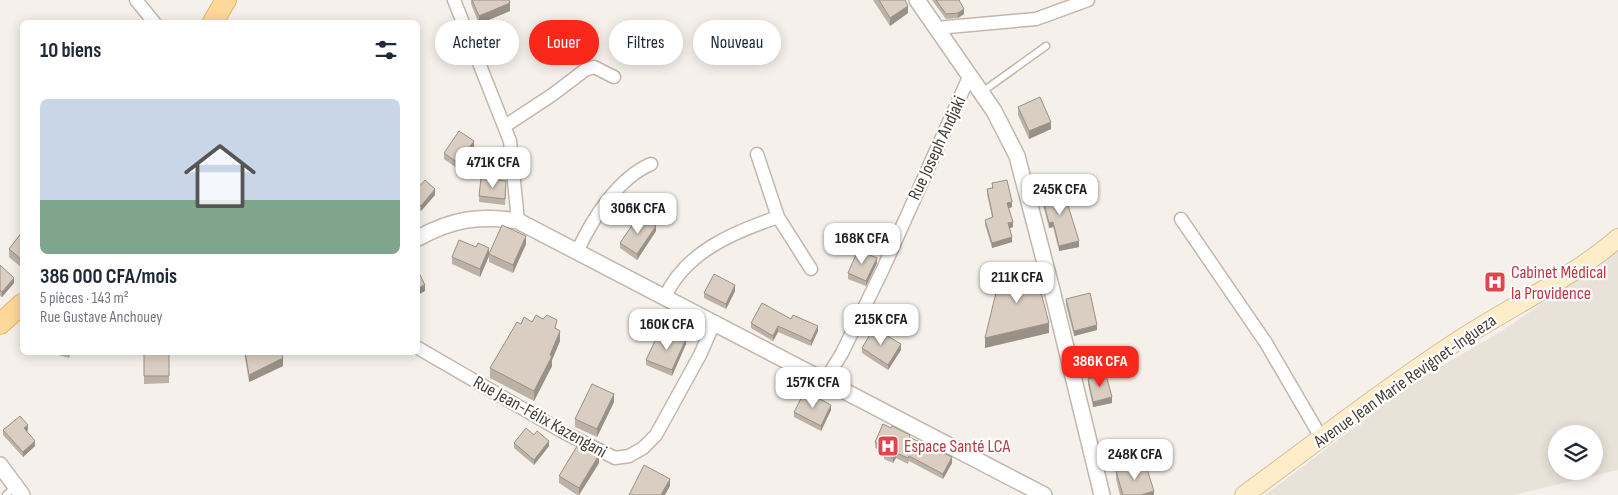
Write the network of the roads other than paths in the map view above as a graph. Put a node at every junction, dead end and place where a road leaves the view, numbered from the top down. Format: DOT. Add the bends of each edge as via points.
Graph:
graph roads {
  1 [pos="136,0"];
  2 [pos="226,0"];
  3 [pos="454,0"];
  4 [pos="917,0"];
  5 [pos="1088,0"];
  6 [pos="152,20"];
  7 [pos="214,20"];
  8 [pos="936,28"];
  9 [pos="1046,46"];
  10 [pos="969,76"];
  11 [pos="614,77"];
  12 [pos="981,92"];
  13 [pos="505,126"];
  14 [pos="757,154"];
  15 [pos="651,164"];
  16 [pos="778,217"];
  17 [pos="1181,219"];
  18 [pos="518,221"];
  19 [pos="420,237"];
  20 [pos="1618,238"];
  21 [pos="577,252"];
  22 [pos="811,268"];
  23 [pos="665,297"];
  24 [pos="20,307"];
  25 [pos="714,323"];
  26 [pos="0,324"];
  27 [pos="420,349"];
  28 [pos="826,381"];
  29 [pos="1322,438"];
  30 [pos="0,465"];
  31 [pos="14,492"];
  32 [pos="1044,495"];
  33 [pos="1102,495"];
  34 [pos="1244,495"];
  1 -- 6 [label="street"];
  2 -- 7 [label="main road"];
  3 -- 13 [label="street"];
  4 -- 8 [label="street"];
  5 -- 8 [label="street" via="1036,19"];
  8 -- 10 [label="street"];
  9 -- 12 [label="lane"];
  10 -- 12 [label="street"];
  10 -- 28 [label="street, Rue Joseph Andjaki" via="883,270"];
  11 -- 13 [label="street" via="594,67 585,70"];
  12 -- 33 [label="street" via="1002,123 1021,170"];
  13 -- 18 [label="street" via="510,141"];
  14 -- 16 [label="street"];
  15 -- 21 [label="street" via="635,171 620,187"];
  16 -- 22 [label="street"];
  16 -- 23 [label="street" via="726,237 679,274"];
  17 -- 29 [label="street" via="1266,343"];
  18 -- 19 [label="street" via="478,217 463,219"];
  18 -- 21 [label="street"];
  20 -- 29 [label="main road, Avenue Jean Marie Revignet-Ingueza" via="1565,277 1453,344"];
  21 -- 23 [label="street"];
  23 -- 25 [label="street"];
  24 -- 26 [label="main road"];
  25 -- 27 [label="street, Rue Jean-Félix Kazengani" via="656,435 629,456 615,458 562,432"];
  25 -- 28 [label="street"];
  28 -- 32 [label="street"];
  29 -- 34 [label="main road, Avenue Jean Marie Revignet-Ingueza"];
  30 -- 31 [label="street"];
}
